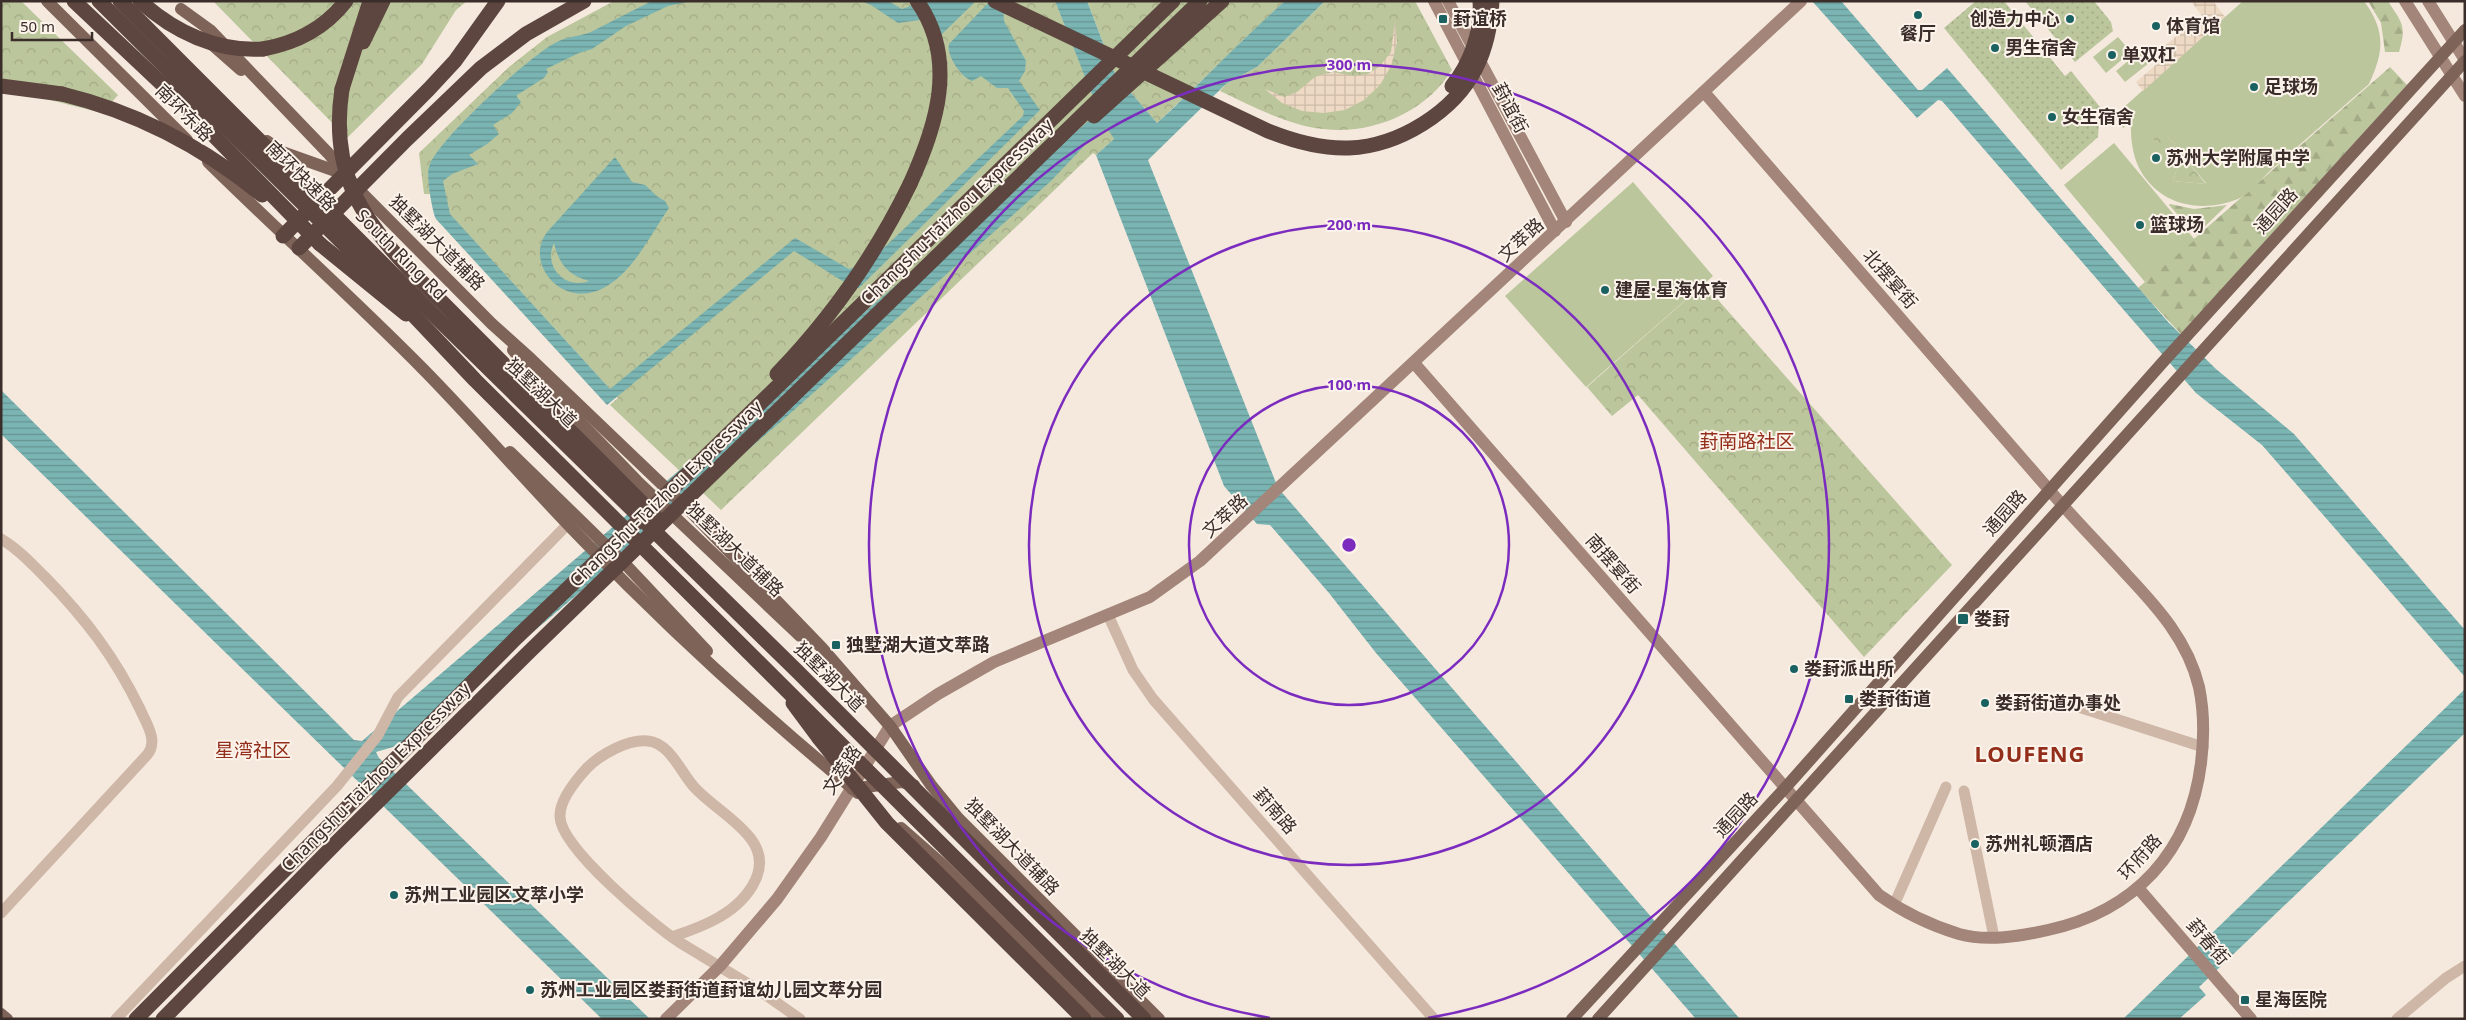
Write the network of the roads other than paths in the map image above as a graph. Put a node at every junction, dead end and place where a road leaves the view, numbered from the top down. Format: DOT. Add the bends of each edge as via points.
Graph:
graph roads {
  1 [pos="47,1"];
  2 [pos="74,1"];
  3 [pos="99,1"];
  4 [pos="120,1"];
  5 [pos="129,1"];
  6 [pos="140,1"];
  7 [pos="346,1"];
  8 [pos="370,1"];
  9 [pos="383,1"];
  10 [pos="498,1"];
  11 [pos="584,1"];
  12 [pos="917,1"];
  13 [pos="995,1"];
  14 [pos="1015,1"];
  15 [pos="1173,1"];
  16 [pos="1200,1"];
  17 [pos="1222,1"];
  18 [pos="1434,1"];
  19 [pos="1448,1"];
  20 [pos="1480,1"];
  21 [pos="1492,1"];
  22 [pos="1801,1"];
  23 [pos="2405,1"];
  24 [pos="2428,1"];
  25 [pos="177,5"];
  26 [pos="2465,30"];
  27 [pos="2454,42"];
  28 [pos="2440,56"];
  29 [pos="2465,61"];
  30 [pos="346,74"];
  31 [pos="2452,76"];
  32 [pos="1,86"];
  33 [pos="1704,92"];
  34 [pos="2465,96"];
  35 [pos="344,174"];
  36 [pos="1015,183"];
  37 [pos="357,188"];
  38 [pos="1566,222"];
  39 [pos="1556,231"];
  40 [pos="283,236"];
  41 [pos="320,244"];
  42 [pos="299,248"];
  43 [pos="492,324"];
  44 [pos="429,334"];
  45 [pos="1414,363"];
  46 [pos="486,366"];
  47 [pos="426,373"];
  48 [pos="475,380"];
  49 [pos="2048,490"];
  50 [pos="2064,505"];
  51 [pos="568,524"];
  52 [pos="590,538"];
  53 [pos="1,540"];
  54 [pos="1108,615"];
  55 [pos="516,638"];
  56 [pos="769,672"];
  57 [pos="856,686"];
  58 [pos="2069,704"];
  59 [pos="890,726"];
  60 [pos="2203,747"];
  61 [pos="903,779"];
  62 [pos="1946,786"];
  63 [pos="1786,787"];
  64 [pos="852,789"];
  65 [pos="1964,792"];
  66 [pos="942,800"];
  67 [pos="1796,800"];
  68 [pos="2138,888"];
  69 [pos="1894,905"];
  70 [pos="1,912"];
  71 [pos="672,937"];
  72 [pos="1994,937"];
  73 [pos="720,966"];
  74 [pos="2465,966"];
  75 [pos="1,1014"];
  76 [pos="7,1019"];
  77 [pos="116,1019"];
  78 [pos="136,1019"];
  79 [pos="164,1019"];
  80 [pos="666,1019"];
  81 [pos="800,1019"];
  82 [pos="1084,1019"];
  83 [pos="1099,1019"];
  84 [pos="1117,1019"];
  85 [pos="1144,1019"];
  86 [pos="1159,1019"];
  87 [pos="1434,1019"];
  88 [pos="1572,1019"];
  89 [pos="1598,1019"];
  90 [pos="2250,1019"];
  91 [pos="2397,1019"];
  1 -- 40 [label="main road, 南环东路"];
  2 -- 41 [label="highway, bridge" via="179,100"];
  3 -- 44 [label="highway, 南环快速路, bridge" via="385,285"];
  4 -- 46 [label="highway, South Ring Rd, bridge"];
  5 -- 35 [label="main road" via="276,149"];
  6 -- 7 [label="highway, bridge" via="196,38 243,50 273,47 302,38 327,22"];
  8 -- 30 [label="highway"];
  9 -- 30 [label="highway"];
  10 -- 35 [label="highway" via="455,61"];
  11 -- 37 [label="highway" via="498,53"];
  12 -- 55 [label="highway, bridge" via="932,28 939,51 941,74 936,116 924,154 870,259 843,297 783,368 594,550"];
  13 -- 21 [label="highway, bridge" via="1268,131 1297,141 1340,148 1396,137 1416,128 1446,106 1478,65 1488,33"];
  14 -- 20 [label="highway, bridge" via="1269,123 1311,136 1349,140 1371,137 1404,125 1445,93 1460,75 1471,53 1478,29"];
  15 -- 55 [label="highway, Changshu-Taizhou Expressway, bridge"];
  16 -- 36 [label="highway, Changshu-Taizhou Expressway, bridge"];
  17 -- 36 [label="highway, bridge" via="1119,95"];
  18 -- 39 [label="main road, 葑谊街"];
  19 -- 38 [label="main road, 葑谊街"];
  22 -- 33 [label="main road, 文萃路"];
  23 -- 28 [label="main road"];
  24 -- 27 [label="main road"];
  25 -- 35 [label="main road" via="210,30"];
  26 -- 27 [label="main road, 通园路"];
  27 -- 28 [label="main road, 通园路"];
  27 -- 29 [label="main road"];
  28 -- 31 [label="main road"];
  28 -- 49 [label="main road, 通园路"];
  29 -- 31 [label="main road, 通园路"];
  30 -- 61 [label="highway, bridge" via="340,113 343,161 354,195 379,236 818,679"];
  31 -- 34 [label="main road"];
  31 -- 50 [label="main road, 通园路"];
  32 -- 41 [label="highway, bridge" via="86,100 158,128 236,175"];
  33 -- 38 [label="main road, 文萃路"];
  33 -- 49 [label="main road, 北摆宴街"];
  35 -- 37 [label="main road"];
  35 -- 40 [label="highway"];
  36 -- 79 [label="highway, Changshu-Taizhou Expressway, bridge" via="529,652"];
  37 -- 42 [label="highway"];
  37 -- 43 [label="main road, 独墅湖大道辅路"];
  38 -- 39 [label="main road, 文萃路"];
  39 -- 45 [label="main road, 文萃路"];
  40 -- 42 [label="main road, 南环东路"];
  41 -- 44 [label="highway, bridge"];
  42 -- 47 [label="main road"];
  43 -- 57 [label="main road, 独墅湖大道辅路, bridge" via="691,512"];
  43 -- 57 [label="main road, 独墅湖大道辅路, bridge" via="526,366 637,481 818,654"];
  44 -- 48 [label="highway, 南环快速路, bridge"];
  45 -- 54 [label="main road, 文萃路" via="1213,551 1163,590"];
  45 -- 63 [label="main road, 南摆宴街"];
  46 -- 61 [label="highway, 独墅湖大道, bridge"];
  47 -- 51 [label="main road"];
  47 -- 52 [label="main road"];
  48 -- 56 [label="highway, 独墅湖大道, bridge"];
  49 -- 50 [label="main road, 环府路"];
  49 -- 63 [label="main road, 通园路"];
  50 -- 60 [label="main road, 环府路" via="2168,620 2182,644 2199,687"];
  50 -- 67 [label="main road, 通园路"];
  51 -- 52 [label="main road"];
  51 -- 77 [label="street" via="398,697 378,736 337,786"];
  52 -- 64 [label="main road, bridge" via="725,679"];
  53 -- 70 [label="street" via="45,578 102,641 127,683 153,743 147,755"];
  54 -- 59 [label="main road, 文萃路" via="994,662"];
  54 -- 87 [label="street, 葑南路" via="1133,670 1153,699"];
  55 -- 78 [label="highway, Changshu-Taizhou Expressway, bridge"];
  56 -- 82 [label="highway, bridge" via="887,823"];
  56 -- 84 [label="highway, 独墅湖大道, bridge"];
  57 -- 59 [label="main road, 独墅湖大道辅路"];
  58 -- 60 [label="street"];
  59 -- 64 [label="main road, 文萃路"];
  59 -- 66 [label="main road, 独墅湖大道辅路"];
  60 -- 68 [label="main road, 环府路" via="2199,781 2183,831 2157,869"];
  61 -- 85 [label="highway, 独墅湖大道, bridge"];
  62 -- 69 [label="street"];
  63 -- 67 [label="main road, 环府路"];
  63 -- 88 [label="main road, 通园路"];
  64 -- 66 [label="main road" via="901,782 922,787"];
  64 -- 73 [label="main road, 文萃路" via="777,899"];
  64 -- 83 [label="main road" via="929,851"];
  65 -- 72 [label="street"];
  66 -- 86 [label="main road, 独墅湖大道辅路"];
  67 -- 69 [label="main road, 环府路" via="1879,895"];
  67 -- 89 [label="main road, 通园路"];
  68 -- 72 [label="main road, 环府路" via="2108,909 2070,926 2029,935"];
  68 -- 90 [label="main road, 葑春街"];
  69 -- 72 [label="main road, 环府路" via="1961,934"];
  71 -- 71 [label="street" via="714,920 734,906 757,878 759,856 748,836 694,788 668,753 656,742 641,740 610,752 590,766 566,798 560,821 569,837 611,885"];
  71 -- 73 [label="street"];
  73 -- 80 [label="main road, 文萃路"];
  73 -- 81 [label="street"];
  74 -- 91 [label="street"];
  75 -- 76 [label="main road"];
}
